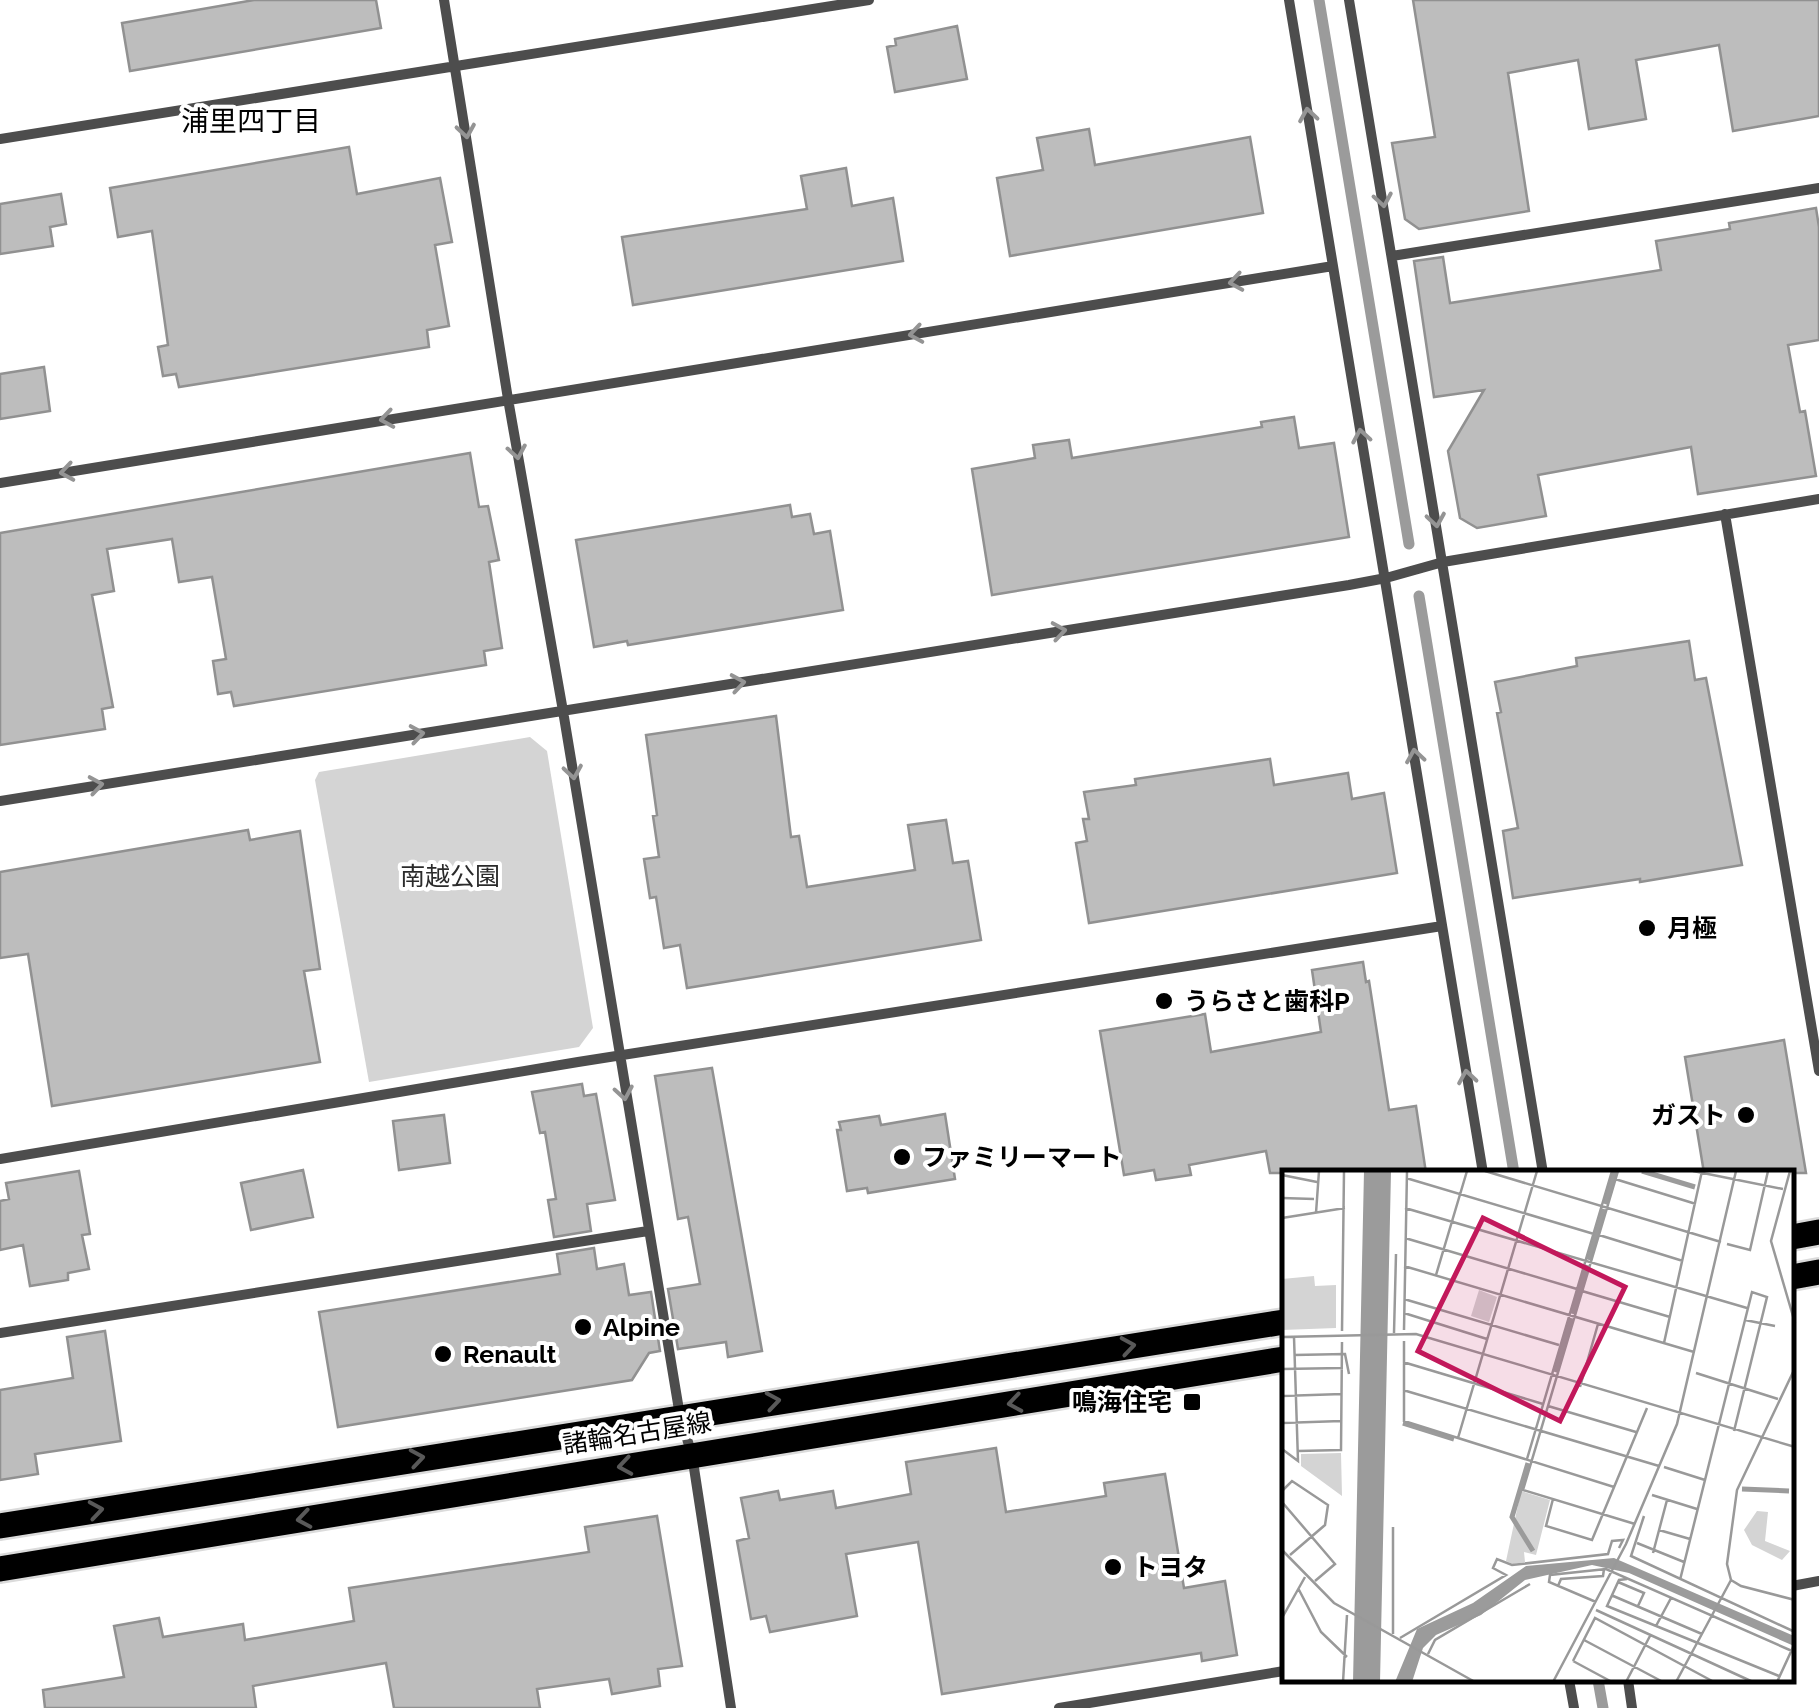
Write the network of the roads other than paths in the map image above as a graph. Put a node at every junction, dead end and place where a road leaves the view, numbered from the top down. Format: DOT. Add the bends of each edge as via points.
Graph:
graph roads {
  1 [pos="444,0"];
  2 [pos="868,0"];
  3 [pos="1289,0"];
  4 [pos="1349,0"];
  5 [pos="455,67"];
  6 [pos="0,140"];
  7 [pos="1819,188"];
  8 [pos="1392,256"];
  9 [pos="1333,266"];
  10 [pos="508,399"];
  11 [pos="0,483"];
  12 [pos="1819,498"];
  13 [pos="1724,514"];
  14 [pos="1443,562"];
  15 [pos="1386,578"];
  16 [pos="564,711"];
  17 [pos="0,801"];
  18 [pos="1442,926"];
  19 [pos="618,1056"];
  20 [pos="1819,1071"];
  21 [pos="0,1159"];
  22 [pos="1483,1170"];
  23 [pos="1543,1170"];
  24 [pos="648,1231"];
  25 [pos="1819,1232"];
  26 [pos="1794,1237"];
  27 [pos="1819,1272"];
  28 [pos="1794,1277"];
  29 [pos="1282,1322"];
  30 [pos="0,1333"];
  31 [pos="1282,1359"];
  32 [pos="680,1416"];
  33 [pos="692,1455"];
  34 [pos="0,1526"];
  35 [pos="0,1568"];
  36 [pos="1819,1581"];
  37 [pos="1794,1586"];
  38 [pos="1282,1671"];
  39 [pos="1570,1683"];
  40 [pos="1628,1683"];
  41 [pos="731,1708"];
  42 [pos="1060,1708"];
  43 [pos="1574,1708"];
  44 [pos="1632,1708"];
  1 -- 5 [label="street"];
  2 -- 5 [label="street"];
  9 -- 3 [label="street, one-way"];
  4 -- 8 [label="street, one-way"];
  5 -- 6 [label="street"];
  5 -- 10 [label="street, one-way"];
  7 -- 8 [label="street"];
  8 -- 14 [label="street, one-way"];
  9 -- 10 [label="street, one-way"];
  15 -- 9 [label="street, one-way"];
  10 -- 11 [label="street, one-way"];
  10 -- 16 [label="street, one-way"];
  12 -- 13 [label="street"];
  13 -- 14 [label="street"];
  13 -- 20 [label="street"];
  14 -- 15 [label="street"];
  14 -- 23 [label="street"];
  16 -- 15 [label="street, one-way"];
  18 -- 15 [label="street, one-way"];
  17 -- 16 [label="street, one-way"];
  16 -- 19 [label="street, one-way"];
  18 -- 19 [label="street"];
  22 -- 18 [label="street, one-way"];
  19 -- 21 [label="street"];
  19 -- 24 [label="street, one-way"];
  24 -- 30 [label="street"];
  24 -- 32 [label="street"];
  25 -- 26 [label="main road"];
  27 -- 28 [label="main road"];
  32 -- 29 [label="main road, 諸輪名古屋線, one-way"];
  31 -- 33 [label="main road, 諸輪名古屋線, one-way"];
  32 -- 33 [label="street"];
  34 -- 32 [label="main road, 諸輪名古屋線, one-way"];
  33 -- 35 [label="main road, 諸輪名古屋線, one-way"];
  33 -- 41 [label="street"];
  36 -- 37 [label="street"];
  38 -- 42 [label="street"];
  39 -- 43 [label="street"];
  40 -- 44 [label="street"];
}
